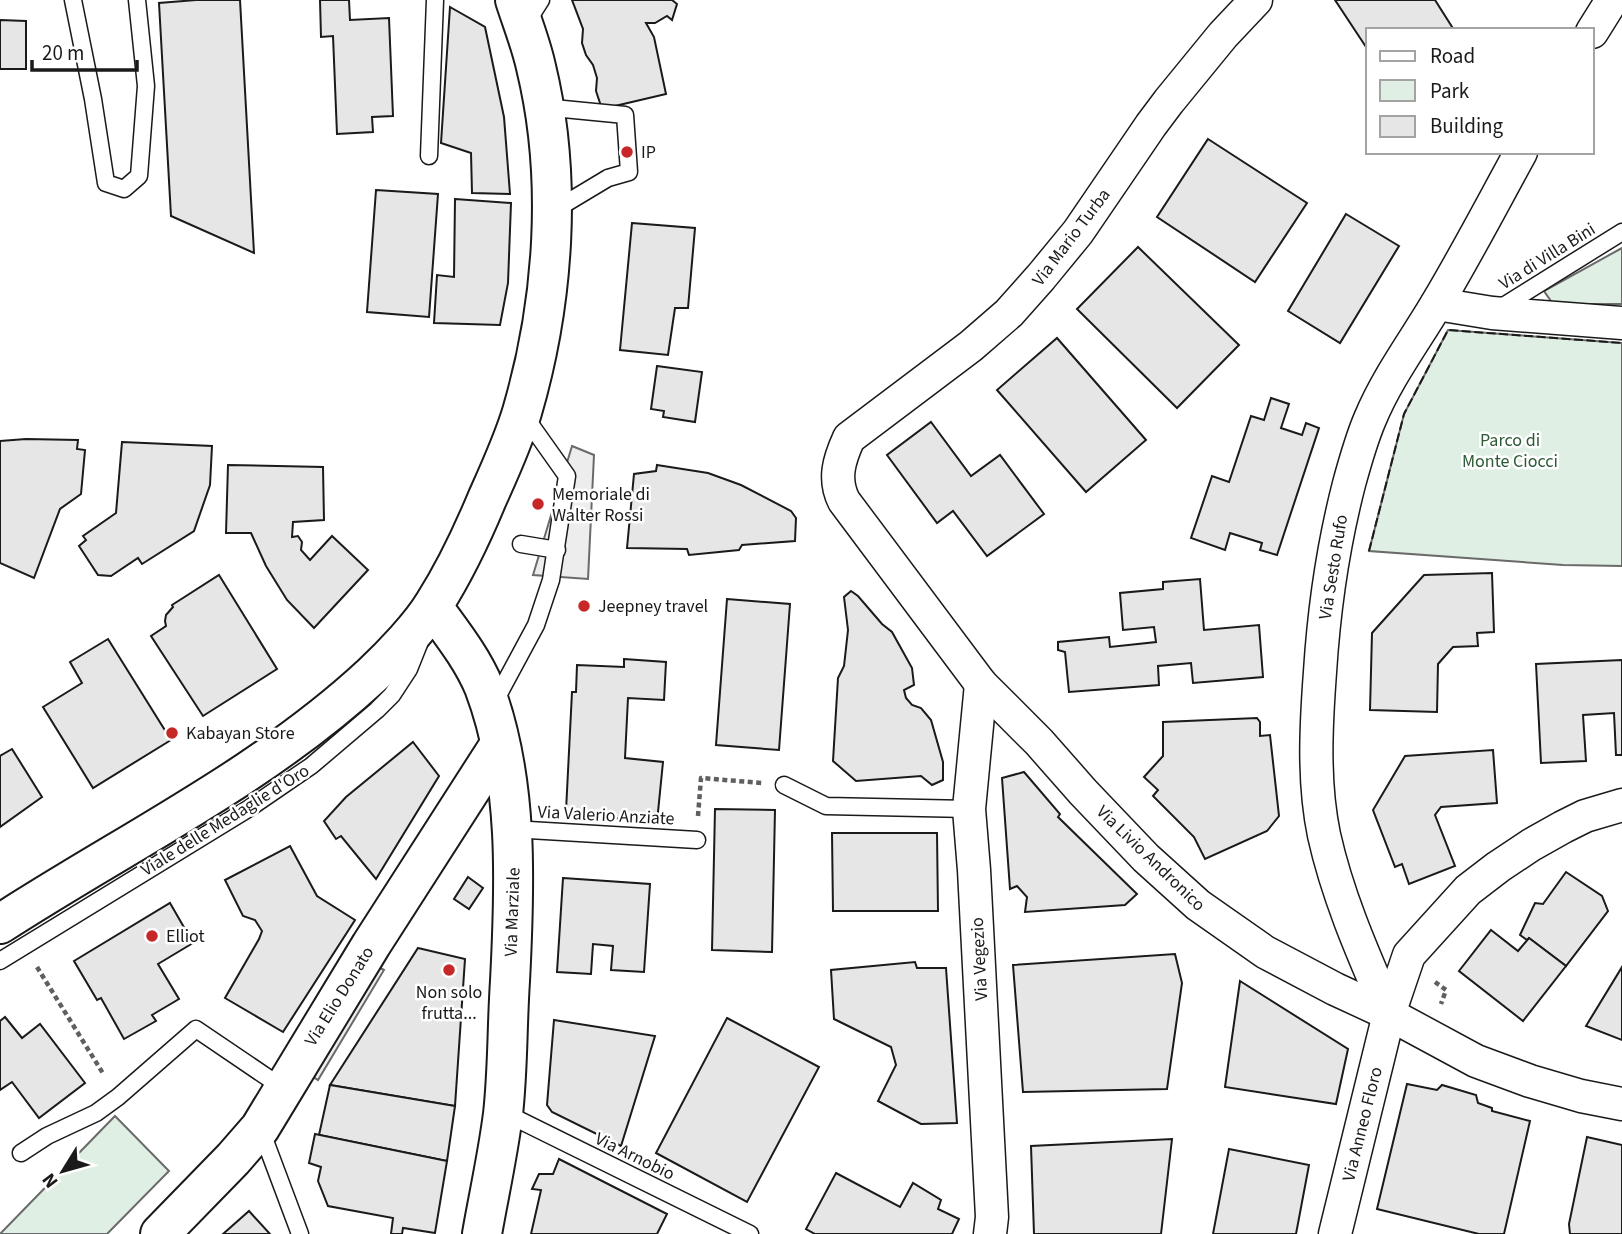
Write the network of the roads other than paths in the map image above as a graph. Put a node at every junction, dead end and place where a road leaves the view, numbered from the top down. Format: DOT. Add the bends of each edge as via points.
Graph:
graph roads {
  1 [pos="73,0"];
  2 [pos="137,0"];
  3 [pos="435,0"];
  4 [pos="1256,0"];
  5 [pos="1612,0"];
  6 [pos="527,9"];
  7 [pos="1594,29"];
  8 [pos="543,107"];
  9 [pos="1520,154"];
  10 [pos="429,156"];
  11 [pos="551,212"];
  12 [pos="1622,232"];
  13 [pos="1437,304"];
  14 [pos="1492,313"];
  15 [pos="1622,323"];
  16 [pos="522,413"];
  17 [pos="849,438"];
  18 [pos="521,544"];
  19 [pos="557,550"];
  20 [pos="433,607"];
  21 [pos="981,684"];
  22 [pos="495,726"];
  23 [pos="783,785"];
  24 [pos="1622,805"];
  25 [pos="969,809"];
  26 [pos="512,829"];
  27 [pos="696,839"];
  28 [pos="12,935"];
  29 [pos="0,961"];
  30 [pos="1389,1014"];
  31 [pos="283,1088"];
  32 [pos="1622,1104"];
  33 [pos="503,1112"];
  34 [pos="260,1128"];
  35 [pos="21,1153"];
  36 [pos="160,1234"];
  37 [pos="300,1234"];
  38 [pos="482,1234"];
  39 [pos="750,1234"];
  40 [pos="990,1234"];
  41 [pos="1335,1234"];
  1 -- 2 [label="lane" via="106,183 124,189 139,176 145,99"];
  3 -- 10 [label="lane"];
  4 -- 17 [label="street, Via Mario Turba" via="1169,101 1078,232 1009,313"];
  5 -- 7 [label="street"];
  6 -- 8 [label="street, Viale delle Medaglie d'Oro"];
  8 -- 11 [label="street, Viale delle Medaglie d'Oro"];
  8 -- 11 [label="lane" via="625,115 629,173 608,178"];
  9 -- 13 [label="street, Via Sesto Rufo"];
  11 -- 16 [label="street, Viale delle Medaglie d'Oro" via="548,289"];
  12 -- 14 [label="lane, Via di Villa Bini"];
  13 -- 14 [label="street"];
  13 -- 30 [label="street, Via Sesto Rufo" via="1387,385 1357,453 1327,596 1318,690 1316,754 1324,834 1355,934"];
  14 -- 15 [label="street"];
  16 -- 19 [label="lane" via="567,477"];
  16 -- 20 [label="street, Viale delle Medaglie d'Oro" via="476,526"];
  17 -- 21 [label="street, Via Livio Andronico" via="837,470 844,501"];
  18 -- 19 [label="lane"];
  19 -- 22 [label="lane" via="536,625"];
  20 -- 22 [label="street, Via Marziale" via="475,667"];
  20 -- 28 [label="street, Viale delle Medaglie d'Oro" via="372,675 304,731 206,799 47,894"];
  21 -- 25 [label="street, Via Vegezio"];
  21 -- 30 [label="street, Via Livio Andronico" via="1146,858 1198,905 1265,952"];
  22 -- 26 [label="street, Via Marziale"];
  22 -- 31 [label="street, Via Elio Donato" via="381,929"];
  23 -- 25 [label="lane" via="826,806"];
  24 -- 30 [label="street, Via Anneo Floro" via="1563,827 1468,890 1409,955"];
  25 -- 40 [label="street, Via Vegezio"];
  26 -- 27 [label="lane, Via Valerio Anziate"];
  26 -- 33 [label="street, Via Marziale" via="512,946"];
  28 -- 29 [label="lane, Viale delle Medaglie d'Oro"];
  30 -- 32 [label="street, Via Livio Andronico" via="1504,1072"];
  30 -- 41 [label="street, Via Anneo Floro"];
  31 -- 34 [label="street, Via Elio Donato"];
  31 -- 35 [label="lane" via="196,1029 96,1113"];
  33 -- 38 [label="street, Via Marziale"];
  33 -- 39 [label="lane, Via Arnobio"];
  34 -- 36 [label="street, Via Elio Donato"];
  34 -- 37 [label="lane"];
}
